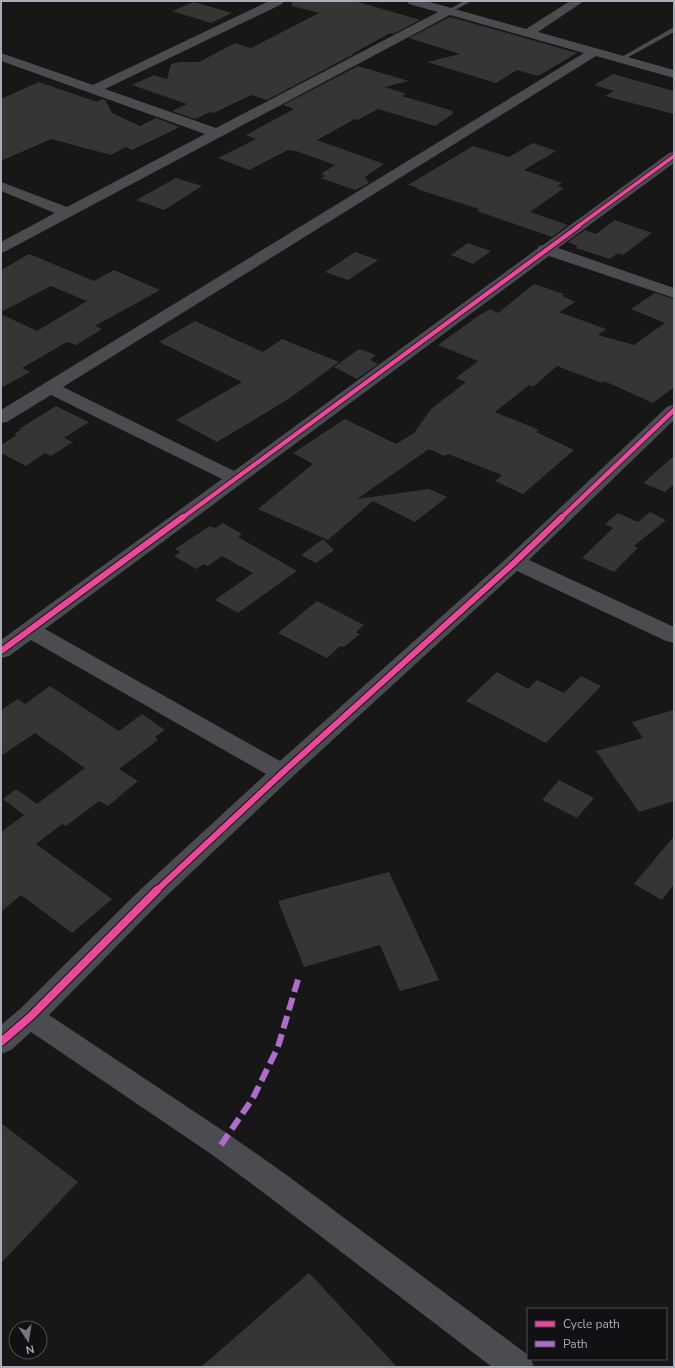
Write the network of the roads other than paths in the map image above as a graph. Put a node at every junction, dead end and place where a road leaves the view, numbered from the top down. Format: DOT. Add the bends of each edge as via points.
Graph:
graph roads {
  1 [pos="278,1"];
  2 [pos="413,1"];
  3 [pos="469,1"];
  4 [pos="578,1"];
  5 [pos="449,11"];
  6 [pos="674,30"];
  7 [pos="528,33"];
  8 [pos="595,51"];
  9 [pos="1,57"];
  10 [pos="621,59"];
  11 [pos="674,74"];
  12 [pos="93,90"];
  13 [pos="217,132"];
  14 [pos="674,156"];
  15 [pos="1,186"];
  16 [pos="68,213"];
  17 [pos="1,248"];
  18 [pos="546,249"];
  19 [pos="674,293"];
  20 [pos="51,388"];
  21 [pos="674,410"];
  22 [pos="1,418"];
  23 [pos="234,478"];
  24 [pos="515,562"];
  25 [pos="29,629"];
  26 [pos="674,636"];
  27 [pos="1,651"];
  28 [pos="282,773"];
  29 [pos="30,1017"];
  30 [pos="1,1042"];
  31 [pos="518,1367"];
  1 -- 12 [label="street"];
  2 -- 5 [label="street"];
  3 -- 5 [label="lane"];
  4 -- 7 [label="street"];
  5 -- 7 [label="street"];
  5 -- 13 [label="street"];
  6 -- 10 [label="lane"];
  7 -- 8 [label="street"];
  8 -- 10 [label="street"];
  8 -- 20 [label="street"];
  9 -- 12 [label="street"];
  10 -- 11 [label="street"];
  12 -- 13 [label="street"];
  13 -- 16 [label="street"];
  14 -- 18 [label="street"];
  15 -- 16 [label="street"];
  16 -- 17 [label="street"];
  18 -- 19 [label="street"];
  18 -- 23 [label="street"];
  20 -- 22 [label="street"];
  20 -- 23 [label="street"];
  21 -- 24 [label="street"];
  23 -- 25 [label="street"];
  24 -- 26 [label="street"];
  24 -- 28 [label="street"];
  25 -- 27 [label="street"];
  25 -- 28 [label="street"];
  28 -- 29 [label="street" via="150,896"];
  29 -- 30 [label="street"];
  29 -- 31 [label="street" via="274,1183"];
}
